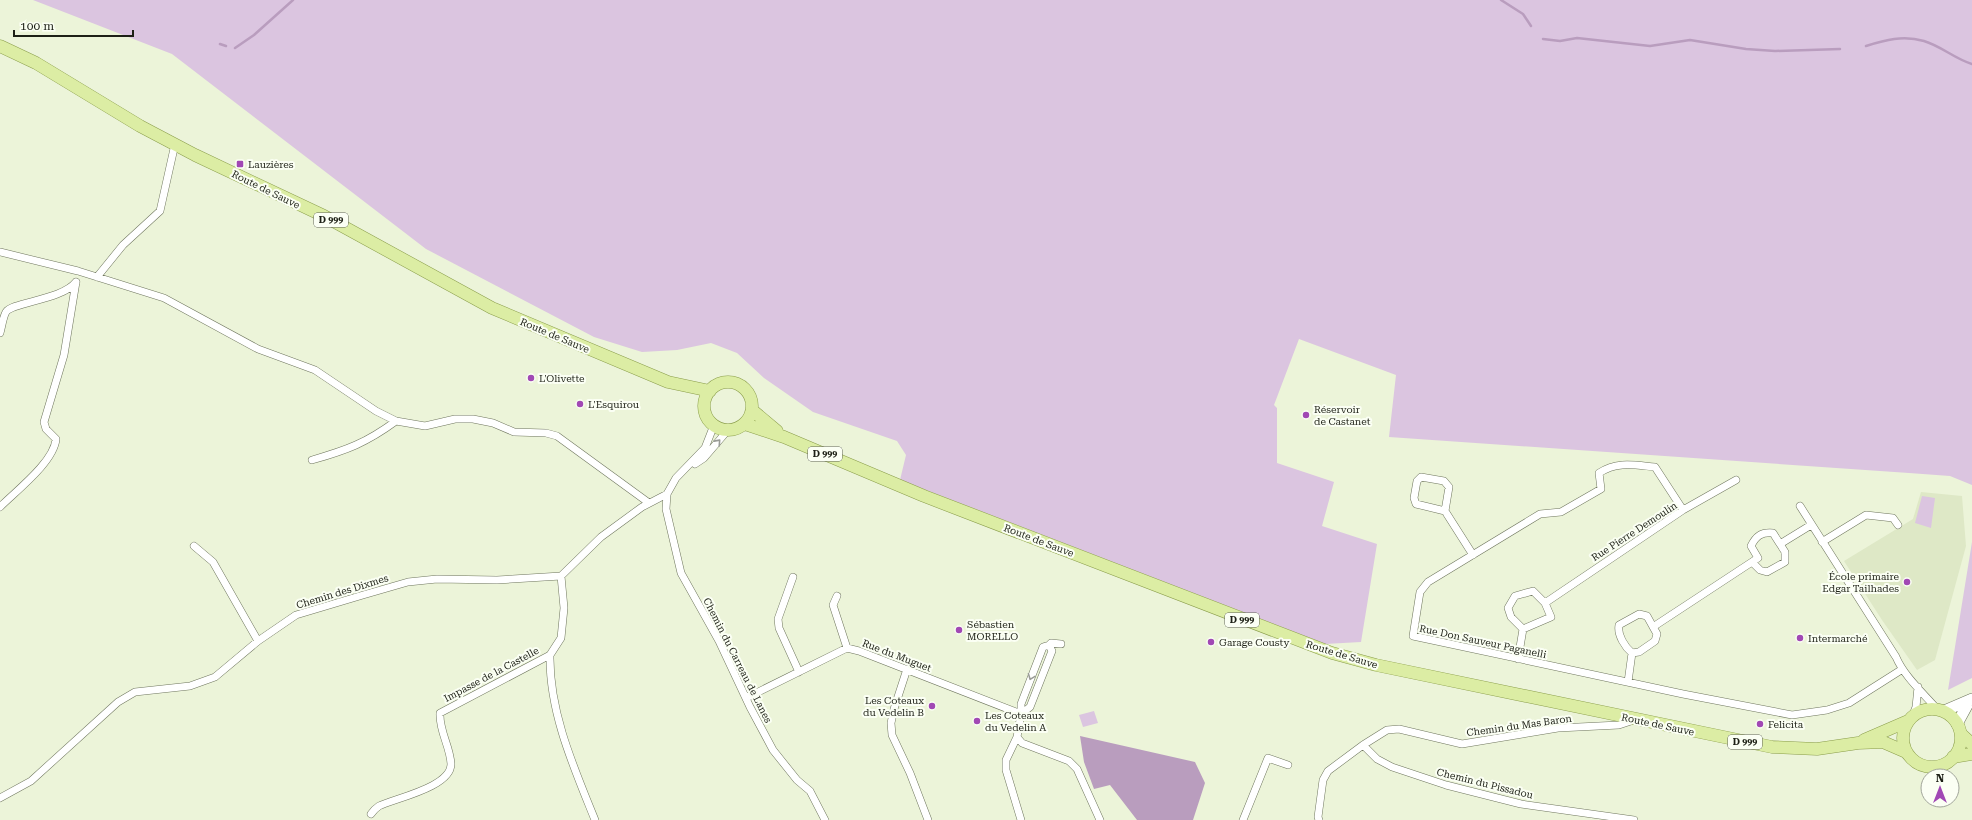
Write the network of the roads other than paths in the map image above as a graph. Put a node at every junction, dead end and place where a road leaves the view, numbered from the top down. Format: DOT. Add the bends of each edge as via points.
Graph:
graph roads {
  1 [pos="0,46"];
  2 [pos="175,144"];
  3 [pos="0,252"];
  4 [pos="78,271"];
  5 [pos="97,277"];
  6 [pos="76,282"];
  7 [pos="0,333"];
  8 [pos="668,382"];
  9 [pos="710,391"];
  10 [pos="705,410"];
  11 [pos="752,410"];
  12 [pos="396,421"];
  13 [pos="745,424"];
  14 [pos="714,425"];
  15 [pos="728,430"];
  16 [pos="784,437"];
  17 [pos="312,460"];
  18 [pos="685,470"];
  19 [pos="1736,480"];
  20 [pos="667,494"];
  21 [pos="649,503"];
  22 [pos="1800,506"];
  23 [pos="0,507"];
  24 [pos="1683,510"];
  25 [pos="1445,511"];
  26 [pos="1811,525"];
  27 [pos="1898,525"];
  28 [pos="1822,542"];
  29 [pos="1780,544"];
  30 [pos="194,546"];
  31 [pos="1473,555"];
  32 [pos="1752,562"];
  33 [pos="561,576"];
  34 [pos="794,577"];
  35 [pos="837,596"];
  36 [pos="1545,603"];
  37 [pos="1653,627"];
  38 [pos="1523,629"];
  39 [pos="258,641"];
  40 [pos="1062,644"];
  41 [pos="847,648"];
  42 [pos="1632,653"];
  43 [pos="550,655"];
  44 [pos="1518,659"];
  45 [pos="907,669"];
  46 [pos="1902,670"];
  47 [pos="799,672"];
  48 [pos="1628,682"];
  49 [pos="1918,687"];
  50 [pos="746,698"];
  51 [pos="1971,700"];
  52 [pos="1940,710"];
  53 [pos="1021,714"];
  54 [pos="1910,718"];
  55 [pos="1634,720"];
  56 [pos="1959,729"];
  57 [pos="1017,737"];
  58 [pos="1858,743"];
  59 [pos="1972,744"];
  60 [pos="1362,745"];
  61 [pos="1906,752"];
  62 [pos="1972,754"];
  63 [pos="1953,757"];
  64 [pos="1288,765"];
  65 [pos="0,798"];
  66 [pos="371,814"];
  67 [pos="595,820"];
  68 [pos="825,820"];
  69 [pos="928,820"];
  70 [pos="1021,820"];
  71 [pos="1100,820"];
  72 [pos="1243,820"];
  73 [pos="1319,820"];
  74 [pos="1634,820"];
  1 -- 2 [label="main road, Route de Sauve / D 999" via="36,63 140,126"];
  2 -- 5 [label="street" via="160,211 123,245"];
  2 -- 8 [label="main road, Route de Sauve / D 999" via="324,216 492,308"];
  3 -- 4 [label="street"];
  4 -- 5 [label="street"];
  4 -- 6 [label="street"];
  5 -- 12 [label="street" via="164,298 258,349 315,370 376,411"];
  6 -- 7 [label="street" via="71,288 57,295 11,307 6,312"];
  6 -- 23 [label="street" via="64,355 44,422 46,429 56,439 55,447 48,458"];
  8 -- 9 [label="main road, Route de Sauve / D 999"];
  8 -- 10 [label="main road, Route de Sauve / D 999" via="693,397"];
  9 -- 10 [label="main road"];
  9 -- 11 [label="main road" via="722,383 738,384 750,395"];
  10 -- 14 [label="main road"];
  11 -- 13 [label="main road"];
  11 -- 16 [label="main road, Route de Sauve / D 999"];
  12 -- 17 [label="street" via="372,438 348,450"];
  12 -- 21 [label="street" via="426,426 455,419 473,419 514,432 557,436"];
  13 -- 15 [label="main road"];
  13 -- 16 [label="main road, Route de Sauve / D 999"];
  14 -- 15 [label="main road"];
  14 -- 18 [label="street" via="705,448"];
  18 -- 15 [label="street, one-way" via="704,458"];
  16 -- 55 [label="main road, Route de Sauve / D 999" via="924,496 1332,653 1376,665"];
  18 -- 20 [label="street" via="676,478"];
  19 -- 24 [label="street, Rue Pierre Demoulin"];
  20 -- 21 [label="street"];
  20 -- 50 [label="street, Chemin du Carreau de Lanes" via="666,509 681,573 719,641"];
  21 -- 33 [label="street" via="601,537"];
  22 -- 26 [label="street"];
  24 -- 31 [label="street, Rue Don Sauveur Paganelli" via="1655,467 1626,464 1608,467 1599,473 1601,489 1561,512 1540,514"];
  24 -- 36 [label="street, Rue Pierre Demoulin"];
  25 -- 25 [label="street" via="1448,487 1444,481 1421,477 1417,481 1414,498 1416,504"];
  25 -- 31 [label="street"];
  26 -- 28 [label="street"];
  26 -- 29 [label="street"];
  27 -- 28 [label="street" via="1893,518 1866,515"];
  28 -- 46 [label="street"];
  29 -- 32 [label="street" via="1785,552 1785,562 1767,572 1760,570"];
  29 -- 32 [label="street" via="1773,532 1766,532 1755,538 1752,546 1758,558"];
  30 -- 39 [label="street" via="213,562"];
  31 -- 44 [label="street, Rue Don Sauveur Paganelli" via="1428,582 1420,592 1413,636"];
  32 -- 37 [label="street"];
  33 -- 39 [label="street, Chemin des Dixmes" via="408,582 296,615"];
  33 -- 43 [label="street, Impasse de la Castelle" via="564,608 561,638"];
  34 -- 47 [label="street" via="778,619 779,628"];
  35 -- 41 [label="street" via="833,605"];
  36 -- 38 [label="street" via="1551,617"];
  36 -- 38 [label="street" via="1532,591 1515,596 1508,608 1511,617"];
  37 -- 42 [label="street" via="1657,634 1655,641 1639,652"];
  37 -- 42 [label="street" via="1647,616 1639,614 1619,625 1618,631 1627,649"];
  38 -- 44 [label="street"];
  39 -- 65 [label="street, Chemin des Dixmes" via="215,677 190,686 135,692 118,702 31,781"];
  40 -- 53 [label="street" via="1051,643 1043,647 1021,704"];
  41 -- 45 [label="street, Rue du Muguet"];
  41 -- 47 [label="street, Rue du Muguet"];
  42 -- 48 [label="street"];
  43 -- 66 [label="street, Impasse de la Castelle" via="440,713 440,724 451,763 449,773 440,781 425,788 378,806"];
  43 -- 67 [label="street" via="549,677 566,744"];
  44 -- 48 [label="street, Rue Don Sauveur Paganelli"];
  45 -- 53 [label="street, Rue du Muguet"];
  45 -- 69 [label="street" via="894,709 892,735"];
  46 -- 48 [label="street, Rue Don Sauveur Paganelli" via="1849,703 1827,710 1792,715"];
  46 -- 49 [label="street"];
  47 -- 50 [label="street, Rue du Muguet"];
  49 -- 52 [label="street"];
  49 -- 54 [label="street" via="1916,707"];
  50 -- 68 [label="street, Chemin du Carreau de Lanes" via="773,750 797,780 810,791"];
  51 -- 52 [label="street"];
  51 -- 56 [label="street"];
  52 -- 54 [label="main road" via="1920,711"];
  52 -- 56 [label="main road" via="1951,716"];
  53 -- 57 [label="street"];
  54 -- 58 [label="main road, Route de Sauve / D 999"];
  54 -- 61 [label="main road" via="1902,736"];
  55 -- 58 [label="main road, Route de Sauve / D 999" via="1772,747 1817,749"];
  55 -- 60 [label="street, Chemin du Mas Baron" via="1619,725 1558,728 1462,744 1399,729 1387,730"];
  56 -- 59 [label="main road"];
  56 -- 63 [label="main road" via="1958,750"];
  57 -- 70 [label="street" via="1006,760 1006,770"];
  57 -- 71 [label="street" via="1022,743 1069,761 1077,769"];
  58 -- 61 [label="main road, Route de Sauve / D 999" via="1883,742"];
  60 -- 73 [label="street, Chemin du Mas Baron" via="1326,776 1322,786"];
  60 -- 74 [label="street, Chemin du Pissadou" via="1377,759 1392,767 1446,785 1521,804"];
  61 -- 63 [label="main road" via="1912,759 1928,767 1942,765"];
  62 -- 63 [label="main road"];
  64 -- 72 [label="street" via="1268,758"];
}
